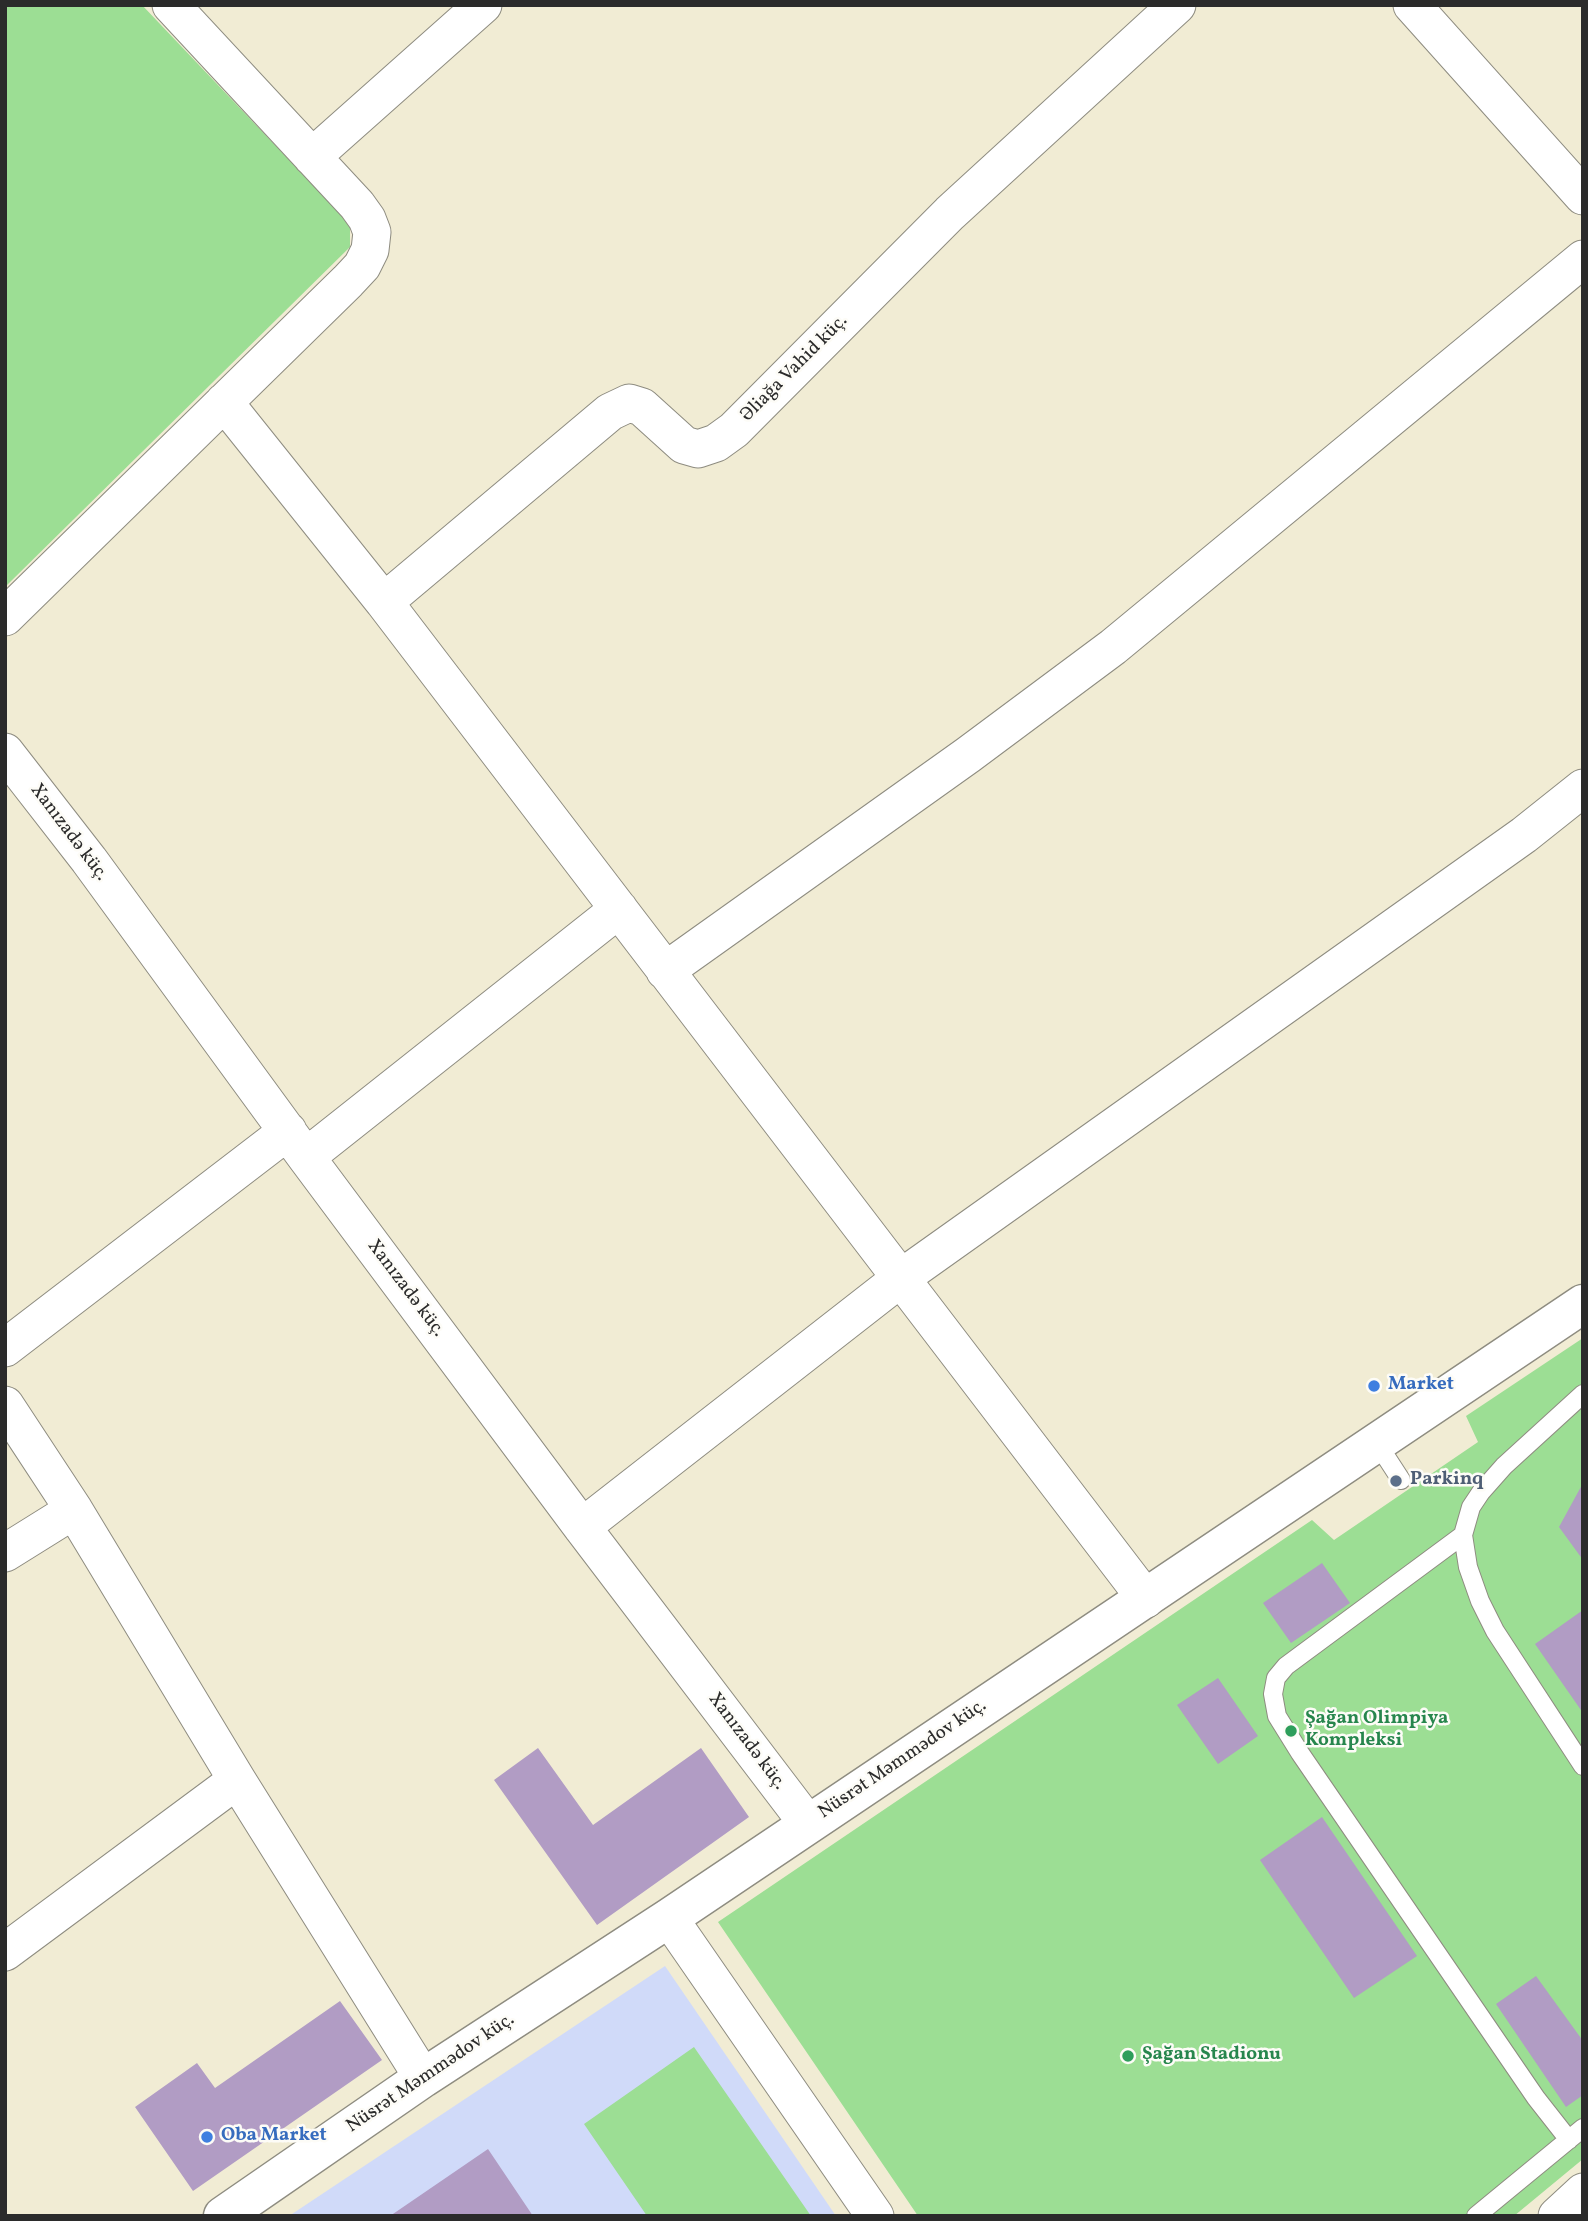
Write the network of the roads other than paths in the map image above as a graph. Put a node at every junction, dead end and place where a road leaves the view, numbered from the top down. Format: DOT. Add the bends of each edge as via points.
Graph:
graph roads {
  1 [pos="171,5"];
  2 [pos="484,5"];
  3 [pos="1177,5"];
  4 [pos="1412,5"];
  5 [pos="312,157"];
  6 [pos="1583,196"];
  7 [pos="1583,259"];
  8 [pos="224,402"];
  9 [pos="384,602"];
  10 [pos="5,617"];
  11 [pos="5,752"];
  12 [pos="1583,788"];
  13 [pos="619,909"];
  14 [pos="665,971"];
  15 [pos="297,1144"];
  16 [pos="901,1278"];
  17 [pos="1583,1304"];
  18 [pos="5,1348"];
  19 [pos="1583,1394"];
  20 [pos="5,1405"];
  21 [pos="1377,1443"];
  22 [pos="1401,1480"];
  23 [pos="74,1510"];
  24 [pos="582,1527"];
  25 [pos="1463,1535"];
  26 [pos="5,1553"];
  27 [pos="1146,1599"];
  28 [pos="1583,1766"];
  29 [pos="237,1780"];
  30 [pos="808,1824"];
  31 [pos="669,1918"];
  32 [pos="5,1952"];
  33 [pos="423,2078"];
  34 [pos="1583,2128"];
  35 [pos="1569,2140"];
  36 [pos="1583,2192"];
  37 [pos="223,2216"];
  38 [pos="875,2216"];
  39 [pos="1476,2216"];
  40 [pos="1557,2216"];
  1 -- 5 [label="street"];
  2 -- 5 [label="street"];
  3 -- 9 [label="street, Əliağa Vahid küç." via="950,213 734,430 698,449 684,445 642,407 629,403 610,412"];
  4 -- 6 [label="street"];
  5 -- 8 [label="street" via="367,219 372,232 370,250 348,281"];
  7 -- 14 [label="street" via="1113,647"];
  8 -- 9 [label="street"];
  8 -- 10 [label="street"];
  9 -- 13 [label="street"];
  11 -- 15 [label="street, Xanızadə küç."];
  12 -- 16 [label="street" via="1524,835"];
  13 -- 14 [label="street"];
  13 -- 15 [label="street"];
  14 -- 16 [label="street"];
  15 -- 18 [label="street"];
  15 -- 24 [label="street, Xanızadə küç."];
  16 -- 24 [label="street"];
  16 -- 27 [label="street"];
  17 -- 21 [label="street, Nüsrət Məmmədov küç."];
  19 -- 25 [label="lane" via="1481,1492"];
  20 -- 23 [label="street"];
  21 -- 22 [label="lane"];
  21 -- 27 [label="street, Nüsrət Məmmədov küç."];
  23 -- 26 [label="street"];
  23 -- 29 [label="street"];
  24 -- 30 [label="street, Xanızadə küç."];
  25 -- 28 [label="lane" via="1468,1567 1495,1631"];
  25 -- 35 [label="lane" via="1286,1666 1276,1678 1273,1693 1277,1716"];
  27 -- 30 [label="street, Nüsrət Məmmədov küç."];
  29 -- 32 [label="street"];
  29 -- 33 [label="street"];
  30 -- 31 [label="street, Nüsrət Məmmədov küç."];
  31 -- 33 [label="street, Nüsrət Məmmədov küç."];
  31 -- 38 [label="street"];
  33 -- 37 [label="street, Nüsrət Məmmədov küç."];
  34 -- 35 [label="lane"];
  35 -- 39 [label="lane"];
  36 -- 40 [label="street"];
}
